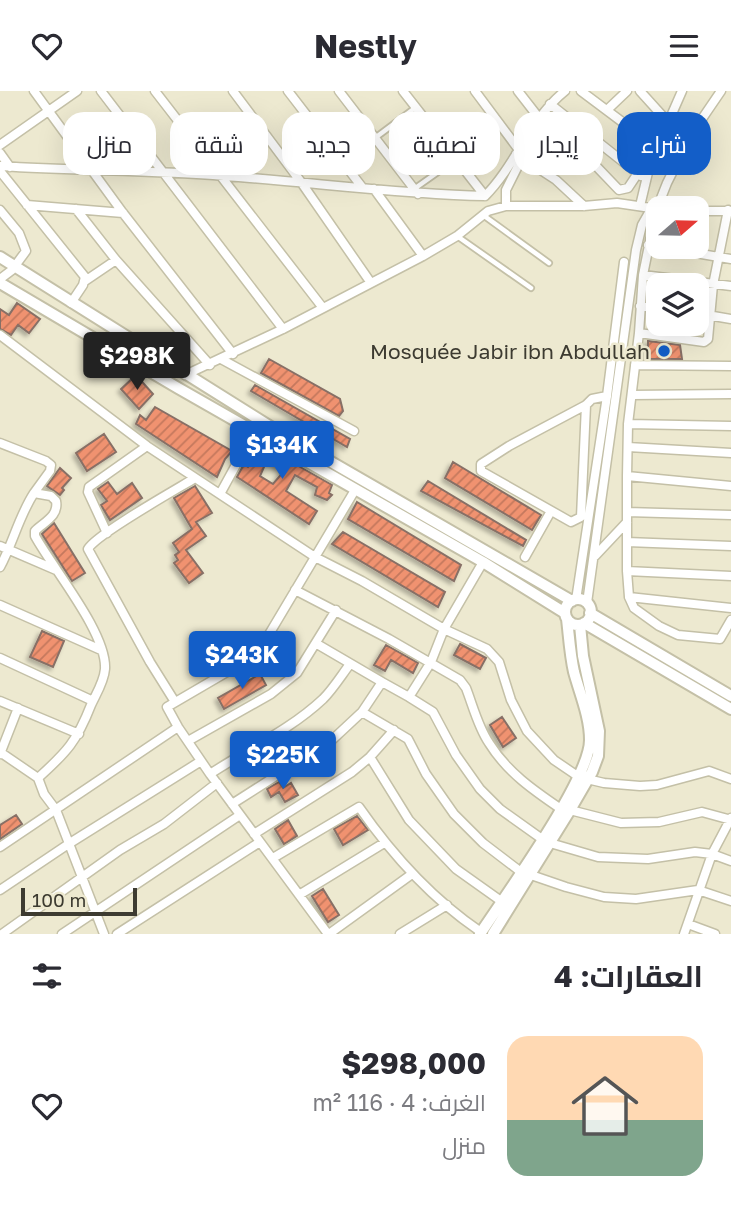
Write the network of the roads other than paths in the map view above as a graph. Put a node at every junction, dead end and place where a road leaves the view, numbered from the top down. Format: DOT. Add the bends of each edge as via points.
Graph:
graph roads {
  1 [pos="34,91"];
  2 [pos="76,91"];
  3 [pos="101,91"];
  4 [pos="155,91"];
  5 [pos="233,91"];
  6 [pos="288,91"];
  7 [pos="340,91"];
  8 [pos="403,91"];
  9 [pos="475,91"];
  10 [pos="518,91"];
  11 [pos="565,91"];
  12 [pos="581,91"];
  13 [pos="627,91"];
  14 [pos="640,91"];
  15 [pos="682,91"];
  16 [pos="721,91"];
  17 [pos="550,104"];
  18 [pos="416,108"];
  19 [pos="49,110"];
  20 [pos="607,110"];
  21 [pos="356,112"];
  22 [pos="419,112"];
  23 [pos="534,112"];
  24 [pos="544,112"];
  25 [pos="659,112"];
  26 [pos="673,112"];
  27 [pos="617,118"];
  28 [pos="63,129"];
  29 [pos="375,138"];
  30 [pos="0,145"];
  31 [pos="514,147"];
  32 [pos="0,153"];
  33 [pos="389,156"];
  34 [pos="617,157"];
  35 [pos="514,160"];
  36 [pos="10,167"];
  37 [pos="0,168"];
  38 [pos="514,168"];
  39 [pos="63,169"];
  40 [pos="156,173"];
  41 [pos="163,173"];
  42 [pos="603,173"];
  43 [pos="97,175"];
  44 [pos="404,175"];
  45 [pos="437,175"];
  46 [pos="469,175"];
  47 [pos="549,175"];
  48 [pos="637,175"];
  49 [pos="640,175"];
  50 [pos="648,175"];
  51 [pos="222,176"];
  52 [pos="646,180"];
  53 [pos="301,182"];
  54 [pos="362,187"];
  55 [pos="374,189"];
  56 [pos="619,190"];
  57 [pos="416,192"];
  58 [pos="485,196"];
  59 [pos="662,196"];
  60 [pos="617,203"];
  61 [pos="27,205"];
  62 [pos="506,206"];
  63 [pos="584,206"];
  64 [pos="640,206"];
  65 [pos="646,208"];
  66 [pos="76,209"];
  67 [pos="0,211"];
  68 [pos="709,211"];
  69 [pos="729,211"];
  70 [pos="123,212"];
  71 [pos="482,215"];
  72 [pos="646,220"];
  73 [pos="457,236"];
  74 [pos="709,255"];
  75 [pos="423,256"];
  76 [pos="718,256"];
  77 [pos="0,257"];
  78 [pos="646,257"];
  79 [pos="731,259"];
  80 [pos="116,260"];
  81 [pos="624,262"];
  82 [pos="549,263"];
  83 [pos="15,267"];
  84 [pos="643,275"];
  85 [pos="0,281"];
  86 [pos="85,281"];
  87 [pos="371,282"];
  88 [pos="713,285"];
  89 [pos="731,286"];
  90 [pos="531,288"];
  91 [pos="71,303"];
  92 [pos="640,306"];
  93 [pos="646,307"];
  94 [pos="323,308"];
  95 [pos="709,315"];
  96 [pos="712,316"];
  97 [pos="731,319"];
  98 [pos="283,329"];
  99 [pos="639,333"];
  100 [pos="0,335"];
  101 [pos="233,354"];
  102 [pos="221,359"];
  103 [pos="211,365"];
  104 [pos="635,365"];
  105 [pos="731,366"];
  106 [pos="186,375"];
  107 [pos="731,394"];
  108 [pos="607,395"];
  109 [pos="632,395"];
  110 [pos="586,405"];
  111 [pos="628,424"];
  112 [pos="731,426"];
  113 [pos="354,431"];
  114 [pos="254,432"];
  115 [pos="0,443"];
  116 [pos="147,446"];
  117 [pos="628,447"];
  118 [pos="731,453"];
  119 [pos="627,476"];
  120 [pos="195,478"];
  121 [pos="731,486"];
  122 [pos="355,490"];
  123 [pos="34,493"];
  124 [pos="220,494"];
  125 [pos="551,511"];
  126 [pos="627,512"];
  127 [pos="731,515"];
  128 [pos="627,522"];
  129 [pos="107,533"];
  130 [pos="627,542"];
  131 [pos="731,546"];
  132 [pos="4,548"];
  133 [pos="315,557"];
  134 [pos="525,557"];
  135 [pos="594,557"];
  136 [pos="483,562"];
  137 [pos="0,567"];
  138 [pos="56,571"];
  139 [pos="627,571"];
  140 [pos="731,576"];
  141 [pos="295,590"];
  142 [pos="629,597"];
  143 [pos="0,605"];
  144 [pos="731,608"];
  145 [pos="336,610"];
  146 [pos="581,611"];
  147 [pos="566,616"];
  148 [pos="731,621"];
  149 [pos="444,629"];
  150 [pos="317,644"];
  151 [pos="101,650"];
  152 [pos="0,658"];
  153 [pos="431,662"];
  154 [pos="350,664"];
  155 [pos="382,682"];
  156 [pos="731,696"];
  157 [pos="409,697"];
  158 [pos="0,701"];
  159 [pos="93,701"];
  160 [pos="175,702"];
  161 [pos="18,708"];
  162 [pos="731,709"];
  163 [pos="362,712"];
  164 [pos="178,727"];
  165 [pos="394,730"];
  166 [pos="79,734"];
  167 [pos="188,741"];
  168 [pos="0,753"];
  169 [pos="370,757"];
  170 [pos="201,761"];
  171 [pos="210,775"];
  172 [pos="38,778"];
  173 [pos="583,778"];
  174 [pos="731,779"];
  175 [pos="217,783"];
  176 [pos="232,804"];
  177 [pos="566,809"];
  178 [pos="57,810"];
  179 [pos="240,815"];
  180 [pos="731,819"];
  181 [pos="254,834"];
  182 [pos="546,841"];
  183 [pos="260,842"];
  184 [pos="70,843"];
  185 [pos="384,843"];
  186 [pos="0,847"];
  187 [pos="712,854"];
  188 [pos="273,858"];
  189 [pos="731,860"];
  190 [pos="526,873"];
  191 [pos="411,874"];
  192 [pos="82,877"];
  193 [pos="0,890"];
  194 [pos="698,890"];
  195 [pos="299,895"];
  196 [pos="501,901"];
  197 [pos="731,901"];
  198 [pos="447,905"];
  199 [pos="96,912"];
  200 [pos="688,924"];
  201 [pos="485,933"];
  202 [pos="2,934"];
  203 [pos="62,934"];
  204 [pos="104,934"];
  205 [pos="117,934"];
  206 [pos="329,934"];
  207 [pos="400,934"];
  208 [pos="684,934"];
  209 [pos="715,934"];
  1 -- 19 [label="street"];
  2 -- 19 [label="street"];
  3 -- 41 [label="street"];
  4 -- 51 [label="street"];
  5 -- 53 [label="street"];
  6 -- 54 [label="street"];
  7 -- 21 [label="street"];
  8 -- 18 [label="street"];
  9 -- 31 [label="street"];
  10 -- 23 [label="street"];
  11 -- 17 [label="street"];
  12 -- 20 [label="street"];
  13 -- 20 [label="street"];
  14 -- 25 [label="street"];
  15 -- 26 [label="street"];
  16 -- 59 [label="street" via="691,135"];
  17 -- 24 [label="street"];
  17 -- 34 [label="street"];
  18 -- 22 [label="street"];
  18 -- 29 [label="lane"];
  19 -- 28 [label="street"];
  19 -- 30 [label="street"];
  20 -- 27 [label="street"];
  29 -- 33 [label="street"];
  32 -- 36 [label="street"];
  35 -- 58 [label="street"];
  36 -- 37 [label="street"];
  36 -- 39 [label="street"];
  37 -- 61 [label="street"];
  38 -- 62 [label="street"];
  40 -- 41 [label="street"];
  41 -- 51 [label="street"];
  41 -- 98 [label="street"];
  42 -- 56 [label="street"];
  43 -- 70 [label="street"];
  44 -- 57 [label="street"];
  45 -- 57 [label="lane"];
  46 -- 58 [label="street"];
  47 -- 63 [label="street"];
  48 -- 56 [label="street" via="628,188"];
  49 -- 52 [label="street"];
  50 -- 52 [label="street"];
  51 -- 53 [label="street"];
  51 -- 94 [label="street"];
  52 -- 64 [label="street"];
  53 -- 54 [label="street"];
  53 -- 87 [label="street"];
  54 -- 55 [label="street"];
  55 -- 57 [label="street"];
  55 -- 75 [label="street"];
  56 -- 60 [label="street"];
  57 -- 58 [label="street"];
  60 -- 63 [label="street"];
  60 -- 64 [label="street"];
  61 -- 66 [label="street"];
  61 -- 86 [label="street" via="83,272"];
  62 -- 63 [label="street"];
  62 -- 71 [label="street"];
  64 -- 65 [label="street"];
  66 -- 70 [label="street"];
  66 -- 80 [label="street"];
  67 -- 83 [label="street" via="25,245 24,257"];
  68 -- 69 [label="street"];
  69 -- 76 [label="street"];
  70 -- 101 [label="street"];
  71 -- 73 [label="street"];
  71 -- 82 [label="lane"];
  72 -- 135 [label="street" via="636,250"];
  73 -- 75 [label="street"];
  73 -- 90 [label="lane"];
  74 -- 76 [label="street"];
  75 -- 87 [label="street"];
  76 -- 79 [label="street"];
  76 -- 88 [label="street"];
  77 -- 83 [label="street"];
  78 -- 84 [label="street"];
  80 -- 86 [label="street"];
  80 -- 103 [label="street"];
  81 -- 108 [label="street"];
  83 -- 85 [label="street"];
  83 -- 91 [label="street"];
  84 -- 88 [label="street"];
  84 -- 92 [label="street"];
  85 -- 114 [label="street"];
  86 -- 91 [label="street"];
  87 -- 94 [label="street"];
  88 -- 89 [label="street"];
  88 -- 96 [label="street"];
  91 -- 106 [label="street"];
  92 -- 93 [label="street"];
  92 -- 99 [label="street"];
  94 -- 98 [label="street"];
  95 -- 96 [label="street"];
  96 -- 97 [label="street"];
  96 -- 99 [label="street" via="704,342"];
  98 -- 101 [label="street"];
  99 -- 104 [label="street"];
  100 -- 116 [label="street"];
  101 -- 102 [label="street"];
  102 -- 103 [label="street"];
  102 -- 113 [label="street"];
  103 -- 106 [label="street"];
  104 -- 105 [label="street"];
  104 -- 109 [label="street"];
  106 -- 146 [label="street"];
  107 -- 109 [label="street"];
  108 -- 110 [label="street"];
  108 -- 146 [label="street"];
  109 -- 111 [label="street"];
  110 -- 125 [label="street" via="581,517 571,522"];
  110 -- 125 [label="street" via="481,464 480,468"];
  111 -- 112 [label="street"];
  111 -- 117 [label="street"];
  114 -- 122 [label="street"];
  114 -- 124 [label="street"];
  115 -- 123 [label="street" via="51,465"];
  116 -- 120 [label="street"];
  116 -- 129 [label="street" via="89,487"];
  117 -- 118 [label="street"];
  117 -- 119 [label="street"];
  119 -- 121 [label="street"];
  119 -- 126 [label="street"];
  120 -- 124 [label="street"];
  120 -- 129 [label="street"];
  122 -- 133 [label="street"];
  122 -- 136 [label="street"];
  123 -- 132 [label="street"];
  123 -- 138 [label="street" via="57,501 54,515 35,531"];
  124 -- 133 [label="street"];
  125 -- 134 [label="street"];
  126 -- 127 [label="street"];
  126 -- 128 [label="street"];
  128 -- 130 [label="street"];
  128 -- 135 [label="street"];
  129 -- 160 [label="street" via="90,544 91,558"];
  130 -- 131 [label="street"];
  130 -- 139 [label="street"];
  132 -- 137 [label="street"];
  132 -- 138 [label="street"];
  133 -- 141 [label="street"];
  133 -- 149 [label="street"];
  135 -- 146 [label="street"];
  136 -- 147 [label="street"];
  136 -- 149 [label="street"];
  138 -- 151 [label="street"];
  139 -- 140 [label="street"];
  139 -- 142 [label="street"];
  141 -- 145 [label="street"];
  141 -- 160 [label="street" via="256,652"];
  142 -- 144 [label="street"];
  142 -- 148 [label="street" via="634,608 678,635 720,639"];
  143 -- 151 [label="street"];
  145 -- 150 [label="street"];
  145 -- 153 [label="street"];
  146 -- 147 [label="street" via="567,606"];
  146 -- 147 [label="street" via="574,624"];
  146 -- 156 [label="street"];
  146 -- 162 [label="street"];
  146 -- 173 [label="street" via="583,656 600,739 597,756"];
  147 -- 173 [label="street" via="590,738"];
  149 -- 153 [label="street"];
  149 -- 173 [label="street" via="495,655 510,700 527,731 554,760"];
  150 -- 154 [label="street"];
  150 -- 167 [label="street" via="297,673 271,694"];
  151 -- 159 [label="street" via="105,667"];
  152 -- 159 [label="street"];
  153 -- 157 [label="street"];
  153 -- 177 [label="street" via="463,683 488,742 510,769 531,789"];
  154 -- 155 [label="street"];
  154 -- 171 [label="street" via="325,697 286,728"];
  155 -- 157 [label="street"];
  155 -- 163 [label="street"];
  157 -- 182 [label="street" via="433,712 480,789"];
  158 -- 161 [label="street"];
  159 -- 166 [label="street"];
  160 -- 164 [label="street" via="167,707"];
  161 -- 166 [label="street"];
  161 -- 168 [label="street"];
  163 -- 165 [label="street"];
  163 -- 176 [label="street" via="332,740"];
  164 -- 167 [label="street"];
  164 -- 178 [label="street"];
  165 -- 169 [label="street"];
  165 -- 190 [label="street" via="411,743 454,814 483,843"];
  166 -- 172 [label="street"];
  167 -- 170 [label="street"];
  168 -- 172 [label="street"];
  169 -- 181 [label="street"];
  169 -- 196 [label="street" via="409,820 456,869"];
  170 -- 171 [label="street"];
  170 -- 184 [label="street"];
  171 -- 175 [label="street"];
  172 -- 178 [label="street"];
  173 -- 174 [label="street" via="640,786 709,771"];
  173 -- 177 [label="street"];
  175 -- 176 [label="street"];
  175 -- 192 [label="street"];
  176 -- 179 [label="street"];
  177 -- 180 [label="street" via="621,823 659,822 702,812"];
  177 -- 182 [label="street"];
  178 -- 184 [label="street"];
  178 -- 186 [label="street"];
  179 -- 181 [label="street"];
  179 -- 199 [label="street"];
  180 -- 187 [label="street"];
  181 -- 183 [label="street"];
  182 -- 187 [label="street" via="574,852 620,859"];
  182 -- 190 [label="street"];
  183 -- 188 [label="street"];
  183 -- 205 [label="street"];
  184 -- 192 [label="street"];
  184 -- 193 [label="street"];
  185 -- 188 [label="street" via="359,807"];
  185 -- 191 [label="street"];
  185 -- 195 [label="street"];
  187 -- 189 [label="street"];
  187 -- 194 [label="street"];
  188 -- 195 [label="street"];
  190 -- 194 [label="street" via="604,897 636,899"];
  190 -- 196 [label="street"];
  190 -- 201 [label="street"];
  191 -- 198 [label="street"];
  191 -- 206 [label="street"];
  192 -- 199 [label="street"];
  192 -- 202 [label="street"];
  194 -- 197 [label="street"];
  194 -- 200 [label="street"];
  195 -- 206 [label="street"];
  196 -- 201 [label="street"];
  198 -- 201 [label="street"];
  198 -- 207 [label="street"];
  199 -- 203 [label="street"];
  199 -- 204 [label="street"];
  200 -- 208 [label="street"];
  200 -- 209 [label="street"];
}
